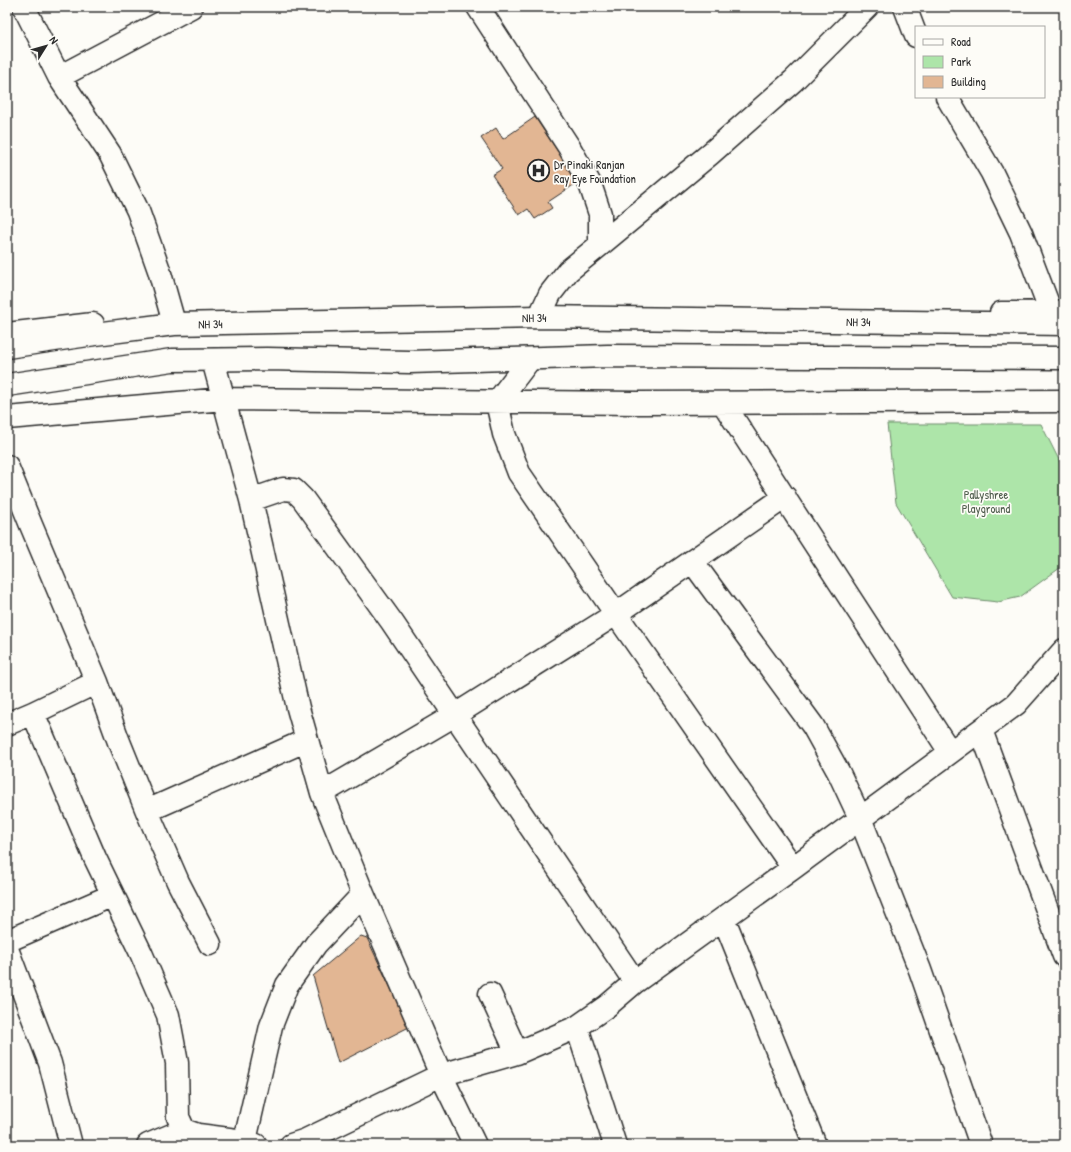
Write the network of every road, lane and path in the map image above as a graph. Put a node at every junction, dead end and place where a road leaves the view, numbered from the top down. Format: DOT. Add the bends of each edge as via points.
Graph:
graph roads {
  1 [pos="24,7"];
  2 [pos="191,7"];
  3 [pos="478,7"];
  4 [pos="867,7"];
  5 [pos="905,7"];
  6 [pos="915,33"];
  7 [pos="59,77"];
  8 [pos="948,98"];
  9 [pos="600,245"];
  10 [pos="543,309"];
  11 [pos="172,316"];
  12 [pos="1060,316"];
  13 [pos="7,334"];
  14 [pos="7,347"];
  15 [pos="1064,358"];
  16 [pos="530,359"];
  17 [pos="213,360"];
  18 [pos="7,385"];
  19 [pos="224,399"];
  20 [pos="497,402"];
  21 [pos="1064,402"];
  22 [pos="723,403"];
  23 [pos="7,418"];
  24 [pos="7,466"];
  25 [pos="785,497"];
  26 [pos="252,500"];
  27 [pos="692,562"];
  28 [pos="616,614"];
  29 [pos="1064,650"];
  30 [pos="97,682"];
  31 [pos="33,713"];
  32 [pos="455,715"];
  33 [pos="7,724"];
  34 [pos="981,730"];
  35 [pos="307,740"];
  36 [pos="950,752"];
  37 [pos="322,793"];
  38 [pos="147,811"];
  39 [pos="860,818"];
  40 [pos="793,868"];
  41 [pos="113,894"];
  42 [pos="363,894"];
  43 [pos="724,919"];
  44 [pos="7,941"];
  45 [pos="210,944"];
  46 [pos="7,949"];
  47 [pos="1064,956"];
  48 [pos="635,982"];
  49 [pos="490,994"];
  50 [pos="576,1027"];
  51 [pos="517,1053"];
  52 [pos="440,1075"];
  53 [pos="184,1130"];
  54 [pos="248,1144"];
  55 [pos="71,1145"];
  56 [pos="148,1145"];
  57 [pos="291,1145"];
  58 [pos="475,1145"];
  59 [pos="615,1145"];
  60 [pos="815,1145"];
  61 [pos="981,1145"];
  1 -- 7 [label="street"];
  2 -- 7 [label="street"];
  3 -- 9 [label="street" via="569,147 590,184 600,214"];
  4 -- 9 [label="street" via="787,86"];
  5 -- 6 [label="street"];
  7 -- 11 [label="street" via="110,154 138,212"];
  8 -- 12 [label="street" via="992,173"];
  9 -- 10 [label="street" via="568,271 550,294"];
  10 -- 11 [label="street" via="491,312"];
  10 -- 12 [label="street"];
  11 -- 13 [label="street"];
  12 -- 14 [label="street, NH 34" via="539,317 190,324 166,325"];
  15 -- 16 [label="street" via="608,356"];
  16 -- 17 [label="street" via="410,362"];
  16 -- 20 [label="street"];
  17 -- 18 [label="street" via="172,360"];
  17 -- 19 [label="street"];
  19 -- 20 [label="street"];
  19 -- 23 [label="street"];
  19 -- 26 [label="street"];
  20 -- 22 [label="street"];
  20 -- 28 [label="street" via="504,434 519,473"];
  21 -- 22 [label="street"];
  22 -- 25 [label="street"];
  24 -- 30 [label="street"];
  25 -- 27 [label="street"];
  25 -- 36 [label="street"];
  26 -- 32 [label="street" via="283,489 294,490 303,499"];
  26 -- 35 [label="street"];
  27 -- 28 [label="street"];
  27 -- 39 [label="street" via="813,726"];
  28 -- 32 [label="street"];
  28 -- 40 [label="street"];
  29 -- 34 [label="street" via="1016,704"];
  30 -- 31 [label="street"];
  30 -- 38 [label="street"];
  31 -- 33 [label="street"];
  31 -- 41 [label="street"];
  32 -- 37 [label="street"];
  32 -- 48 [label="street"];
  34 -- 36 [label="street"];
  34 -- 47 [label="street"];
  35 -- 37 [label="street"];
  35 -- 38 [label="street"];
  36 -- 39 [label="street"];
  37 -- 42 [label="street"];
  38 -- 45 [label="street" via="178,882"];
  39 -- 40 [label="street"];
  39 -- 61 [label="street" via="920,970"];
  40 -- 43 [label="street"];
  41 -- 44 [label="street"];
  41 -- 53 [label="street" via="168,1015 177,1063 178,1117"];
  42 -- 52 [label="street"];
  42 -- 54 [label="street" via="316,944 287,985 271,1026"];
  43 -- 48 [label="street"];
  43 -- 60 [label="street"];
  46 -- 55 [label="street" via="50,1063"];
  48 -- 50 [label="street" via="607,1006"];
  49 -- 51 [label="street"];
  50 -- 51 [label="street"];
  50 -- 59 [label="street"];
  51 -- 52 [label="street"];
  52 -- 57 [label="street"];
  52 -- 58 [label="street"];
  53 -- 54 [label="street"];
  53 -- 56 [label="street"];
}
